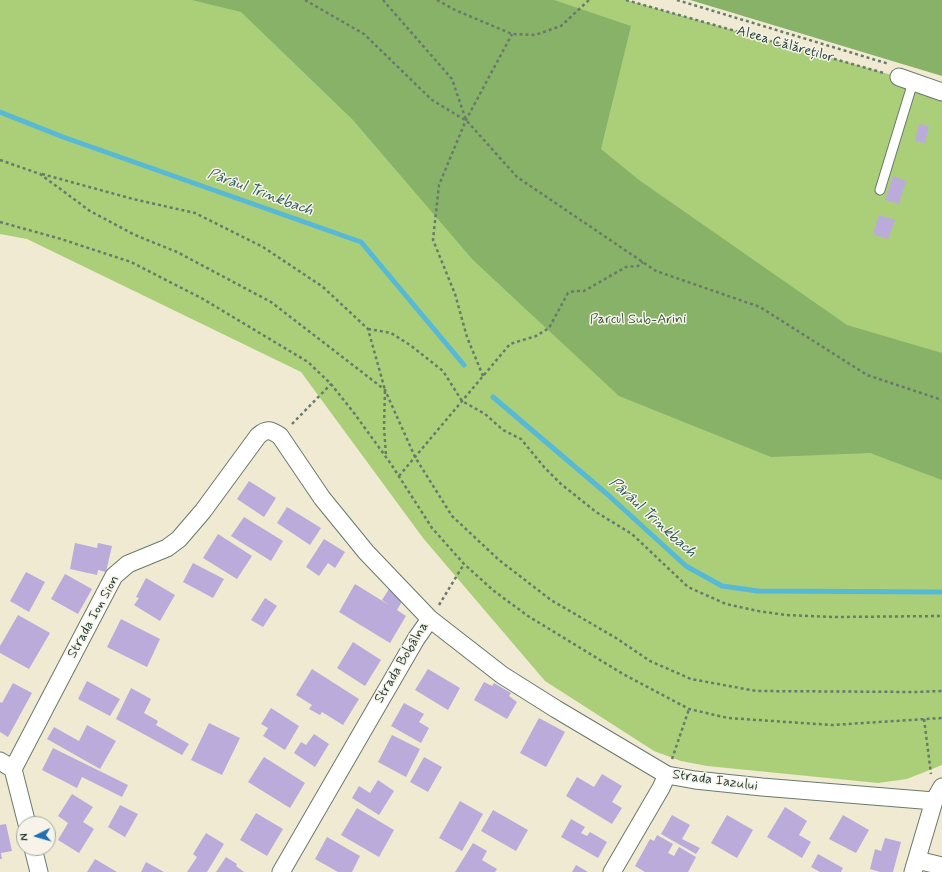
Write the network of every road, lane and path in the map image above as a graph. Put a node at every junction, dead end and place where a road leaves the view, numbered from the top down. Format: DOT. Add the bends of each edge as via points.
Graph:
graph roads {
  1 [pos="305,0"];
  2 [pos="384,0"];
  3 [pos="437,0"];
  4 [pos="589,0"];
  5 [pos="626,0"];
  6 [pos="677,0"];
  7 [pos="512,34"];
  8 [pos="902,75"];
  9 [pos="942,92"];
  10 [pos="466,120"];
  11 [pos="0,160"];
  12 [pos="36,172"];
  13 [pos="880,190"];
  14 [pos="0,222"];
  15 [pos="643,262"];
  16 [pos="368,329"];
  17 [pos="483,376"];
  18 [pos="331,384"];
  19 [pos="385,390"];
  20 [pos="942,400"];
  21 [pos="462,401"];
  22 [pos="280,436"];
  23 [pos="386,456"];
  24 [pos="415,457"];
  25 [pos="399,476"];
  26 [pos="464,564"];
  27 [pos="942,616"];
  28 [pos="430,619"];
  29 [pos="942,691"];
  30 [pos="689,709"];
  31 [pos="942,718"];
  32 [pos="924,719"];
  33 [pos="7,765"];
  34 [pos="667,775"];
  35 [pos="938,794"];
  36 [pos="24,816"];
  37 [pos="35,856"];
  38 [pos="915,866"];
  39 [pos="942,866"];
  40 [pos="39,872"];
  41 [pos="281,872"];
  42 [pos="612,872"];
  1 -- 10 [label="path" via="364,34 432,100"];
  2 -- 10 [label="path" via="452,78"];
  3 -- 7 [label="path"];
  4 -- 7 [label="path" via="561,26 535,35"];
  5 -- 8 [label="path, Aleea Călăreților"];
  6 -- 8 [label="path, Aleea Călăreților"];
  7 -- 10 [label="path"];
  8 -- 9 [label="street"];
  8 -- 13 [label="lane"];
  10 -- 15 [label="path" via="517,177"];
  10 -- 17 [label="path" via="439,185 433,240 455,294 467,337"];
  11 -- 12 [label="path"];
  12 -- 16 [label="path" via="195,213 263,247 323,287"];
  12 -- 19 [label="path" via="90,211 177,252 271,302"];
  14 -- 18 [label="path" via="131,262 203,299 286,348 308,362"];
  15 -- 17 [label="path" via="638,266 626,267 584,291 568,293 549,328 536,336 510,344"];
  15 -- 20 [label="path" via="656,270 760,307 867,375"];
  16 -- 19 [label="path"];
  16 -- 21 [label="path" via="391,333 410,345 443,371"];
  17 -- 21 [label="path"];
  18 -- 22 [label="path"];
  18 -- 23 [label="path"];
  19 -- 23 [label="path"];
  19 -- 24 [label="path"];
  21 -- 24 [label="path"];
  21 -- 27 [label="path" via="485,414 503,430 521,439 561,484 596,512 632,534 688,587 726,604 786,615"];
  22 -- 28 [label="street, Strada Bobâlna" via="322,498 356,540"];
  22 -- 33 [label="street, Strada Ion Sion" via="272,430 263,431 179,539 167,548 128,564 114,576"];
  23 -- 25 [label="path"];
  24 -- 25 [label="path"];
  24 -- 29 [label="path" via="452,516 499,560 552,600 650,661 690,680 756,691"];
  25 -- 26 [label="path" via="432,528"];
  26 -- 28 [label="path"];
  26 -- 30 [label="path" via="494,591 528,616 622,674"];
  28 -- 34 [label="street, Strada Iazului" via="502,674"];
  28 -- 41 [label="street, Strada Bobâlna"];
  30 -- 32 [label="path" via="728,718 832,725"];
  30 -- 34 [label="path"];
  31 -- 32 [label="path"];
  32 -- 35 [label="path"];
  33 -- 36 [label="street, Strada Ion Sion"];
  34 -- 35 [label="street, Strada Iazului" via="762,787"];
  34 -- 42 [label="street"];
  35 -- 38 [label="street"];
  37 -- 40 [label="street"];
  38 -- 39 [label="street"];
}
